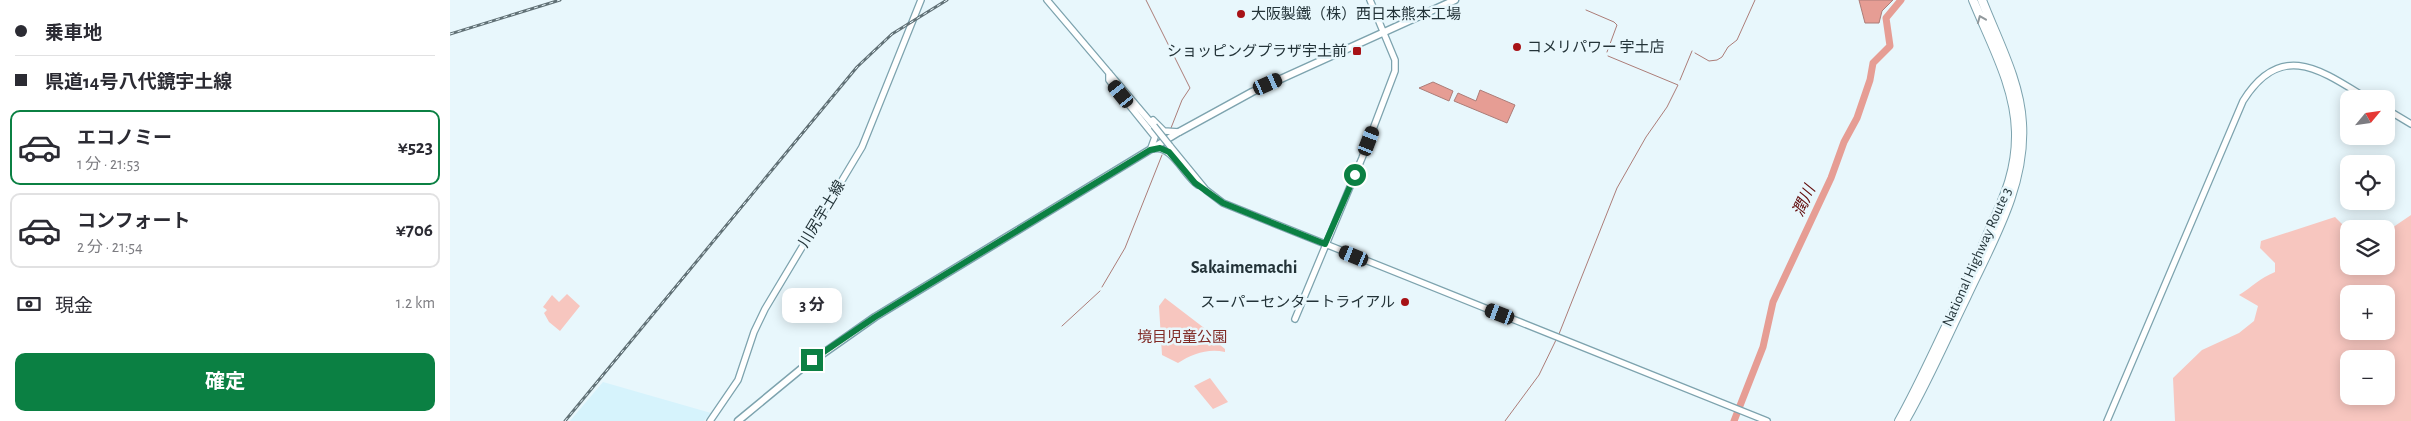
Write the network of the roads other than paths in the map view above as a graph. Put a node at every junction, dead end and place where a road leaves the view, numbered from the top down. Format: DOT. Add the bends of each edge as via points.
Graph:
graph roads {
  1 [pos="920,0"];
  2 [pos="1370,0"];
  3 [pos="1455,0"];
  4 [pos="1973,0"];
  5 [pos="1982,0"];
  6 [pos="1048,1"];
  7 [pos="1384,33"];
  8 [pos="1109,73"];
  9 [pos="1116,81"];
  10 [pos="2353,90"];
  11 [pos="2395,115"];
  12 [pos="2411,124"];
  13 [pos="1179,132"];
  14 [pos="1169,149"];
  15 [pos="1150,150"];
  16 [pos="1325,244"];
  17 [pos="1295,319"];
  18 [pos="710,421"];
  19 [pos="738,421"];
  20 [pos="1766,421"];
  21 [pos="1899,421"];
  22 [pos="1905,421"];
  23 [pos="2107,421"];
  1 -- 18 [label="street, 川尻宇土線" via="862,147 765,309 738,380"];
  2 -- 7 [label="street"];
  3 -- 7 [label="main road"];
  21 -- 4 [label="highway, National Highway Route 3, one-way" via="1999,212 2014,166 2016,133 2011,99"];
  5 -- 22 [label="highway, National Highway Route 3" via="2018,98 2022,141 2019,170 2002,220"];
  6 -- 8 [label="street"];
  7 -- 13 [label="main road" via="1252,92"];
  7 -- 16 [label="street" via="1396,71"];
  8 -- 9 [label="street"];
  8 -- 15 [label="street" via="1109,80 1155,137"];
  9 -- 13 [label="street" via="1132,94 1164,131"];
  9 -- 14 [label="street, bridge"];
  10 -- 23 [label="street" via="2324,72 2302,65 2270,72 2250,89"];
  11 -- 12 [label="street"];
  13 -- 15 [label="main road"];
  14 -- 15 [label="street"];
  14 -- 16 [label="street" via="1206,190 1223,203"];
  15 -- 19 [label="main road" via="875,317 801,369"];
  16 -- 17 [label="street"];
  16 -- 20 [label="street"];
}
